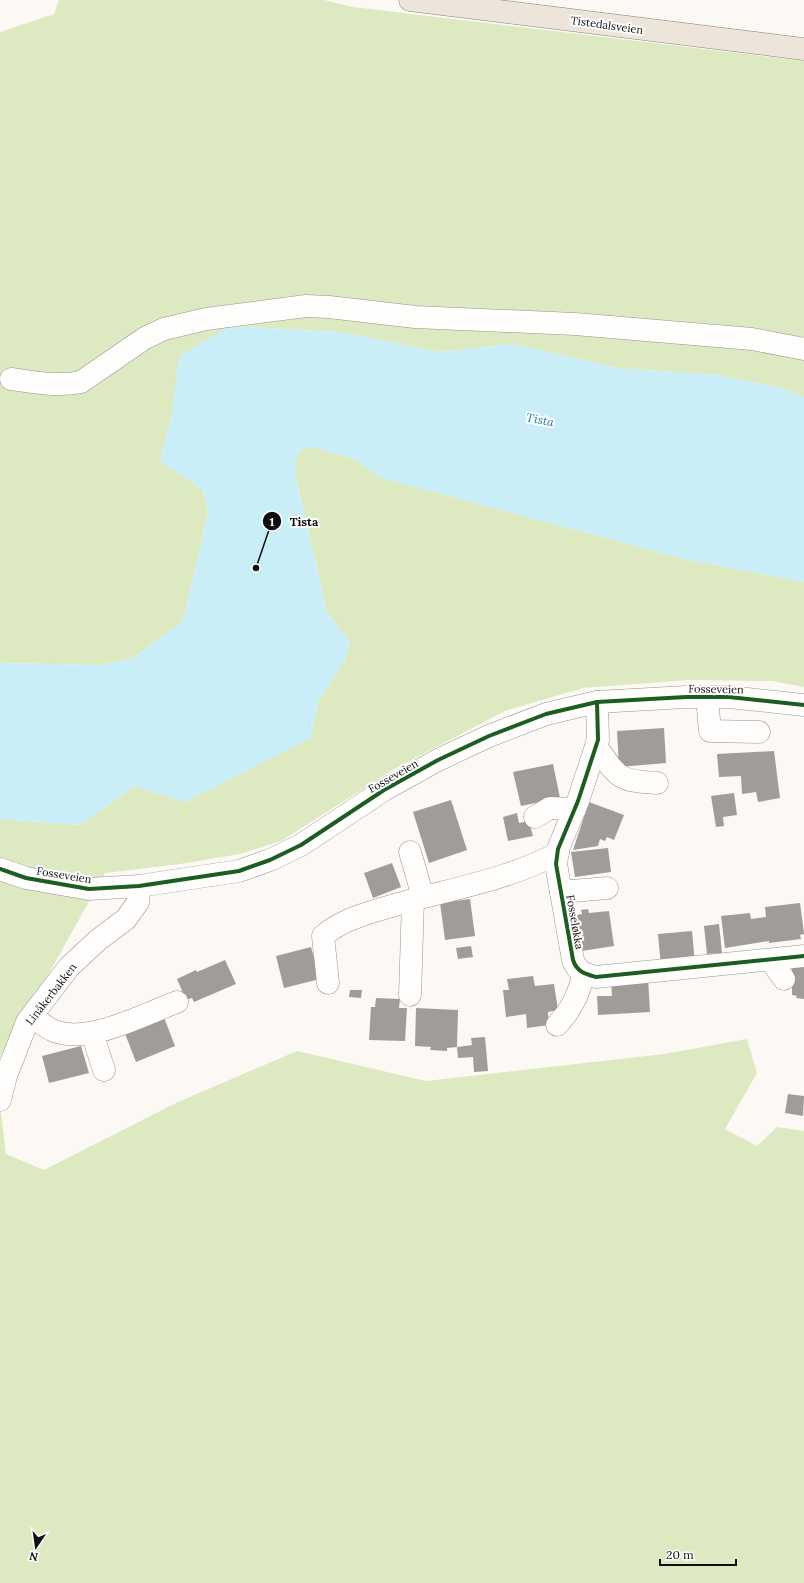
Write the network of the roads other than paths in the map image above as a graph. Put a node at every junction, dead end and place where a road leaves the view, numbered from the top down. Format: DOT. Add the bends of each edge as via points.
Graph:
graph roads {
  1 [pos="410,0"];
  2 [pos="804,49"];
  3 [pos="804,349"];
  4 [pos="11,379"];
  5 [pos="707,697"];
  6 [pos="597,702"];
  7 [pos="804,705"];
  8 [pos="759,732"];
  9 [pos="596,746"];
  10 [pos="657,783"];
  11 [pos="575,809"];
  12 [pos="535,817"];
  13 [pos="410,852"];
  14 [pos="558,853"];
  15 [pos="0,869"];
  16 [pos="139,886"];
  17 [pos="607,888"];
  18 [pos="561,892"];
  19 [pos="418,898"];
  20 [pos="766,954"];
  21 [pos="804,956"];
  22 [pos="584,974"];
  23 [pos="784,979"];
  24 [pos="328,984"];
  25 [pos="410,994"];
  26 [pos="177,1002"];
  27 [pos="32,1016"];
  28 [pos="557,1025"];
  29 [pos="92,1033"];
  30 [pos="104,1070"];
  31 [pos="0,1100"];
  1 -- 2 [label="main road, Tistedalsveien"];
  3 -- 4 [label="street" via="752,339 575,324 415,318 306,306 206,319 164,329 145,338 81,382 54,384"];
  5 -- 6 [label="street, Fosseveien"];
  5 -- 7 [label="street, Fosseveien" via="772,700"];
  5 -- 8 [label="street" via="710,731"];
  6 -- 9 [label="street, Fosseløkka"];
  6 -- 16 [label="street, Fosseveien" via="546,714 451,754 384,790 301,846 270,860 238,871"];
  9 -- 10 [label="street" via="618,775 632,782"];
  9 -- 11 [label="street, Fosseløkka"];
  11 -- 12 [label="street" via="550,808"];
  11 -- 14 [label="street, Fosseløkka"];
  13 -- 19 [label="street"];
  14 -- 18 [label="street, Fosseløkka" via="556,864"];
  14 -- 19 [label="street" via="535,865 501,877"];
  15 -- 16 [label="street, Fosseveien" via="26,878 89,889"];
  16 -- 27 [label="street, Linåkerbakken" via="138,902 126,919 69,967"];
  17 -- 18 [label="street"];
  18 -- 22 [label="street, Fosseløkka" via="573,960 576,968"];
  19 -- 24 [label="street" via="364,914 323,936"];
  19 -- 25 [label="street"];
  20 -- 21 [label="street"];
  20 -- 22 [label="street" via="609,976 596,977"];
  20 -- 23 [label="street"];
  22 -- 28 [label="street" via="577,998 568,1014"];
  26 -- 29 [label="street"];
  27 -- 29 [label="street" via="52,1030 70,1035"];
  27 -- 31 [label="street, Linåkerbakken" via="15,1051"];
  29 -- 30 [label="street"];
}
